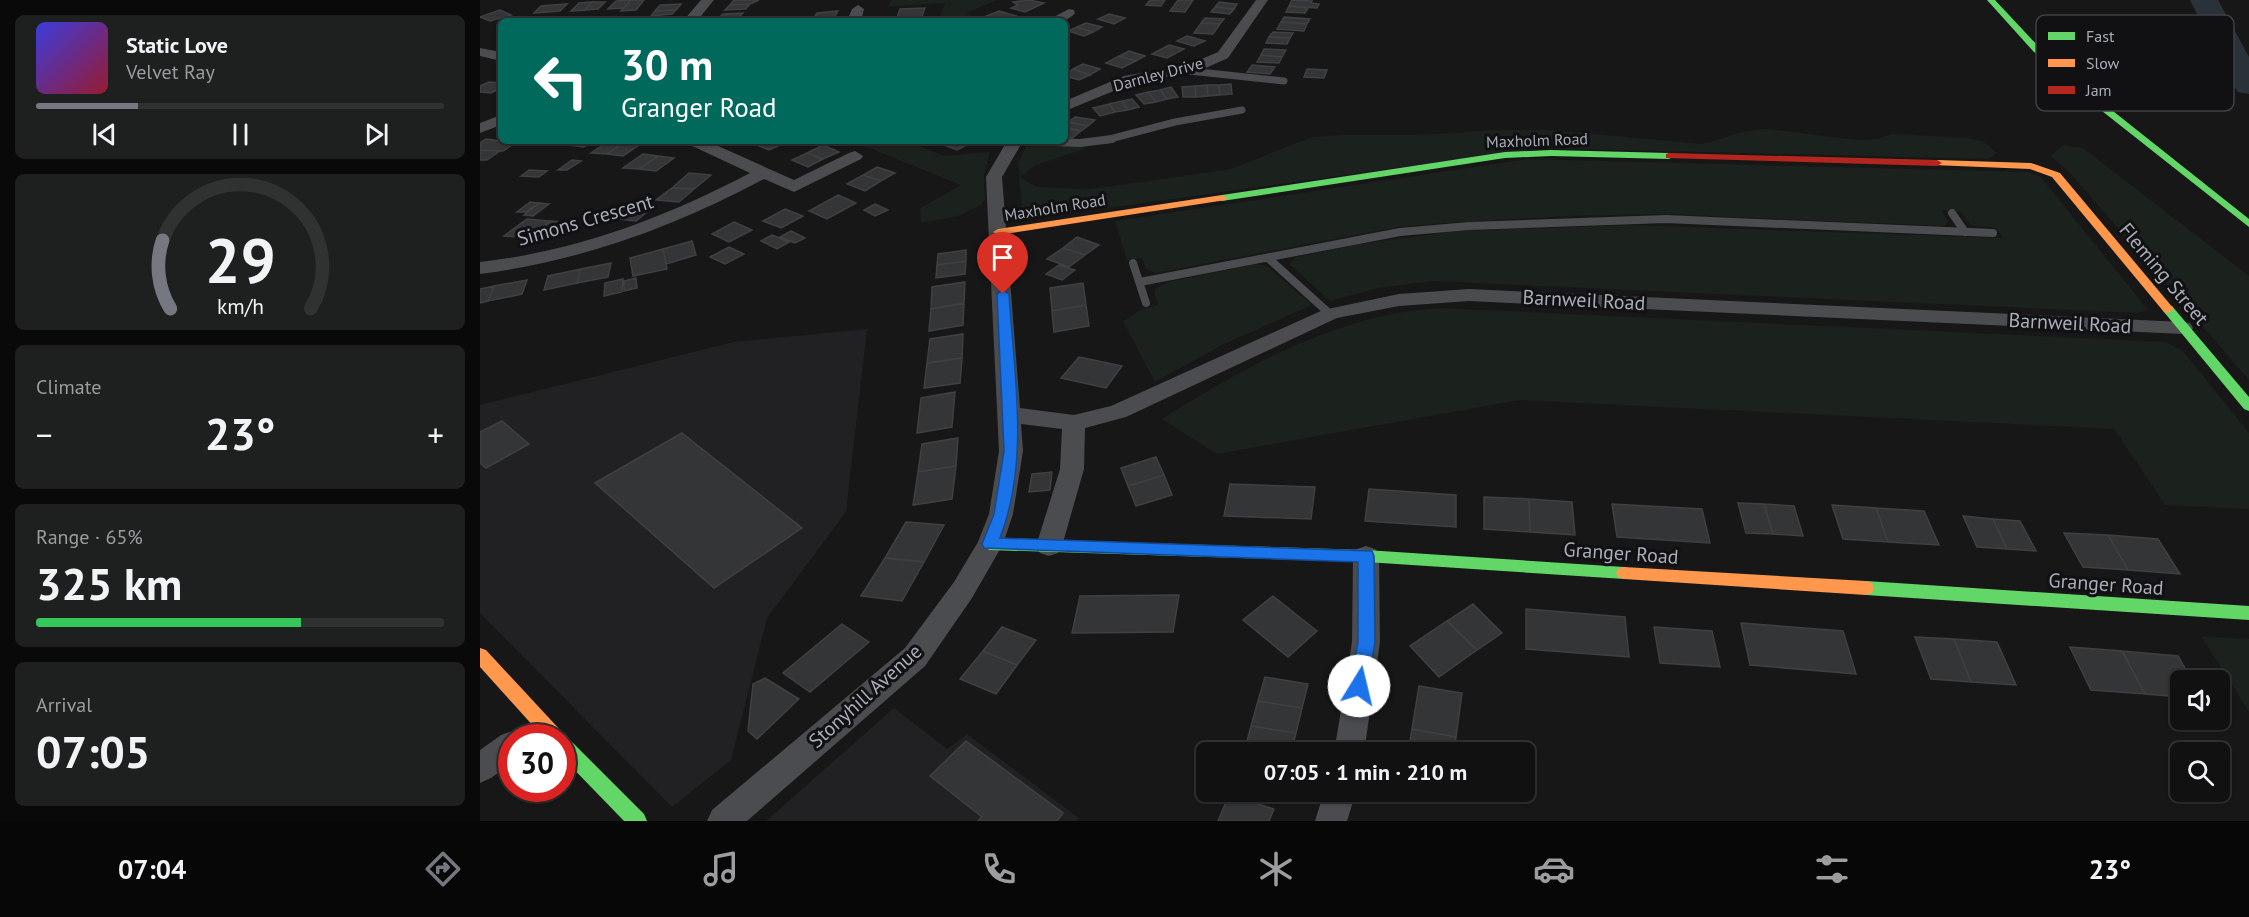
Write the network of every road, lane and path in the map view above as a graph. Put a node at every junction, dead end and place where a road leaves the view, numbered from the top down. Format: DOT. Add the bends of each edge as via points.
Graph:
graph roads {
  1 [pos="708,0"];
  2 [pos="1262,0"];
  3 [pos="1991,0"];
  4 [pos="1069,14"];
  5 [pos="693,18"];
  6 [pos="1060,18"];
  7 [pos="2036,49"];
  8 [pos="480,52"];
  9 [pos="498,56"];
  10 [pos="1179,70"];
  11 [pos="1284,81"];
  12 [pos="1068,105"];
  13 [pos="1242,110"];
  14 [pos="2108,111"];
  15 [pos="498,121"];
  16 [pos="480,128"];
  17 [pos="1068,143"];
  18 [pos="700,144"];
  19 [pos="1013,144"];
  20 [pos="855,156"];
  21 [pos="2047,170"];
  22 [pos="2185,172"];
  23 [pos="763,173"];
  24 [pos="1952,213"];
  25 [pos="2249,218"];
  26 [pos="2249,224"];
  27 [pos="998,232"];
  28 [pos="1965,232"];
  29 [pos="1993,233"];
  30 [pos="1268,258"];
  31 [pos="1133,263"];
  32 [pos="480,268"];
  33 [pos="1140,282"];
  34 [pos="1146,303"];
  35 [pos="1330,314"];
  36 [pos="2183,328"];
  37 [pos="2249,406"];
  38 [pos="1011,417"];
  39 [pos="1074,423"];
  40 [pos="990,544"];
  41 [pos="1049,546"];
  42 [pos="1366,556"];
  43 [pos="2249,613"];
  44 [pos="480,656"];
  45 [pos="533,724"];
  46 [pos="1351,742"];
  47 [pos="498,756"];
  48 [pos="576,758"];
  49 [pos="480,768"];
  50 [pos="1337,802"];
  51 [pos="637,821"];
  52 [pos="723,821"];
  53 [pos="1331,821"];
  1 -- 5 [label="street"];
  2 -- 10 [label="street, Darnley Drive" via="1223,55"];
  3 -- 7 [label="street"];
  4 -- 6 [label="street"];
  8 -- 9 [label="street"];
  10 -- 11 [label="lane"];
  10 -- 12 [label="street, Darnley Drive" via="1129,79"];
  13 -- 17 [label="lane" via="1175,122 1100,142"];
  14 -- 22 [label="street"];
  15 -- 16 [label="street"];
  18 -- 23 [label="street"];
  19 -- 27 [label="street" via="994,177"];
  20 -- 23 [label="street" via="794,187"];
  21 -- 27 [label="street, Maxholm Road" via="1964,164 1505,155"];
  21 -- 36 [label="street, Fleming Street" via="2056,175"];
  22 -- 25 [label="street"];
  22 -- 26 [label="street"];
  23 -- 32 [label="street, Simons Crescent" via="711,202 640,231 525,261"];
  24 -- 28 [label="lane"];
  27 -- 38 [label="street, Stonyhill Avenue"];
  28 -- 29 [label="lane"];
  28 -- 30 [label="lane" via="1666,219 1562,222 1400,232"];
  30 -- 33 [label="lane"];
  30 -- 35 [label="lane"];
  31 -- 33 [label="lane"];
  33 -- 34 [label="lane"];
  35 -- 36 [label="street, Barnweil Road" via="1414,296 1469,295"];
  35 -- 39 [label="street, Barnweil Road" via="1119,412"];
  36 -- 37 [label="street, Fleming Street"];
  38 -- 39 [label="street, Barnweil Road" via="1027,415"];
  38 -- 40 [label="street, Stonyhill Avenue" via="1011,451 1001,514"];
  39 -- 41 [label="street" via="1072,469"];
  40 -- 41 [label="street, Granger Road"];
  40 -- 52 [label="street, Stonyhill Avenue" via="915,657"];
  41 -- 42 [label="street, Granger Road"];
  42 -- 43 [label="street, Granger Road"];
  42 -- 46 [label="street" via="1366,642"];
  44 -- 45 [label="street"];
  47 -- 49 [label="street"];
  48 -- 51 [label="street"];
  50 -- 53 [label="street"];
}
